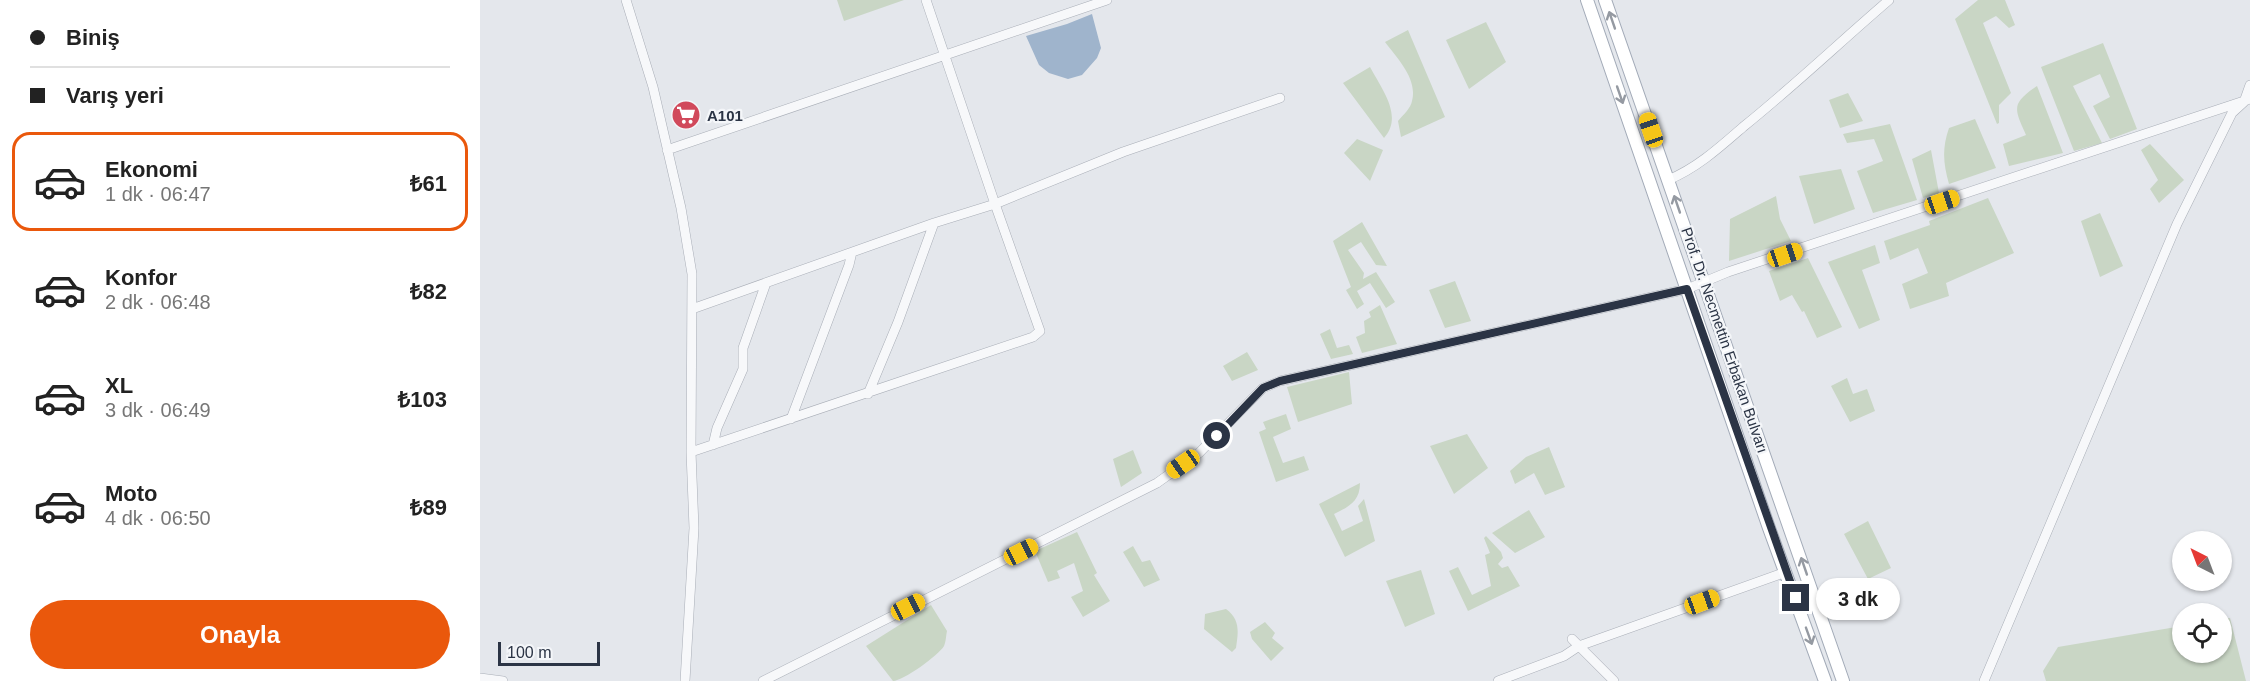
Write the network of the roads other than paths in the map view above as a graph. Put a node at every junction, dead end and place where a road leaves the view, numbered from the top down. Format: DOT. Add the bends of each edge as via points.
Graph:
graph roads {
  1 [pos="626,0"];
  2 [pos="926,0"];
  3 [pos="1107,0"];
  4 [pos="1587,0"];
  5 [pos="1605,0"];
  6 [pos="1889,0"];
  7 [pos="944,56"];
  8 [pos="2250,85"];
  9 [pos="1280,98"];
  10 [pos="2247,101"];
  11 [pos="667,150"];
  12 [pos="1668,180"];
  13 [pos="995,204"];
  14 [pos="934,223"];
  15 [pos="852,252"];
  16 [pos="766,283"];
  17 [pos="1705,283"];
  18 [pos="1687,289"];
  19 [pos="692,309"];
  20 [pos="868,394"];
  21 [pos="791,419"];
  22 [pos="713,445"];
  23 [pos="691,452"];
  24 [pos="1786,572"];
  25 [pos="1576,643"];
  26 [pos="480,678"];
  27 [pos="503,681"];
  28 [pos="685,681"];
  29 [pos="763,681"];
  30 [pos="1498,681"];
  31 [pos="1614,681"];
  32 [pos="1825,681"];
  33 [pos="1843,681"];
  34 [pos="1984,681"];
  1 -- 11 [label="street" via="653,87"];
  2 -- 7 [label="street"];
  3 -- 7 [label="street"];
  4 -- 18 [label="main road, Prof. Dr. Necmettin Erbakan Bulvarı, one-way"];
  12 -- 5 [label="main road, Prof. Dr. Necmettin Erbakan Bulvarı, one-way"];
  6 -- 12 [label="street" via="1756,117 1688,172"];
  7 -- 11 [label="street"];
  7 -- 13 [label="street"];
  8 -- 10 [label="street"];
  9 -- 13 [label="street" via="1123,152"];
  10 -- 17 [label="street" via="1728,272"];
  10 -- 34 [label="street" via="2232,114 2177,224"];
  11 -- 19 [label="street" via="692,274"];
  17 -- 12 [label="main road, Prof. Dr. Necmettin Erbakan Bulvarı, one-way"];
  13 -- 14 [label="street"];
  13 -- 20 [label="street" via="1039,326 1038,335"];
  14 -- 15 [label="street"];
  14 -- 20 [label="street"];
  15 -- 16 [label="street"];
  15 -- 21 [label="street"];
  16 -- 19 [label="street"];
  16 -- 22 [label="street" via="743,348 743,369"];
  17 -- 18 [label="street"];
  33 -- 17 [label="main road, Prof. Dr. Necmettin Erbakan Bulvarı, one-way"];
  18 -- 24 [label="main road, Prof. Dr. Necmettin Erbakan Bulvarı"];
  18 -- 29 [label="street" via="1272,385 1250,401 1199,453 1157,483"];
  19 -- 23 [label="street"];
  20 -- 21 [label="street"];
  21 -- 22 [label="street"];
  22 -- 23 [label="street"];
  23 -- 28 [label="street" via="694,528"];
  24 -- 25 [label="street"];
  24 -- 32 [label="main road, Prof. Dr. Necmettin Erbakan Bulvarı, one-way"];
  25 -- 30 [label="street" via="1564,656"];
  25 -- 31 [label="street"];
  26 -- 27 [label="street"];
}
